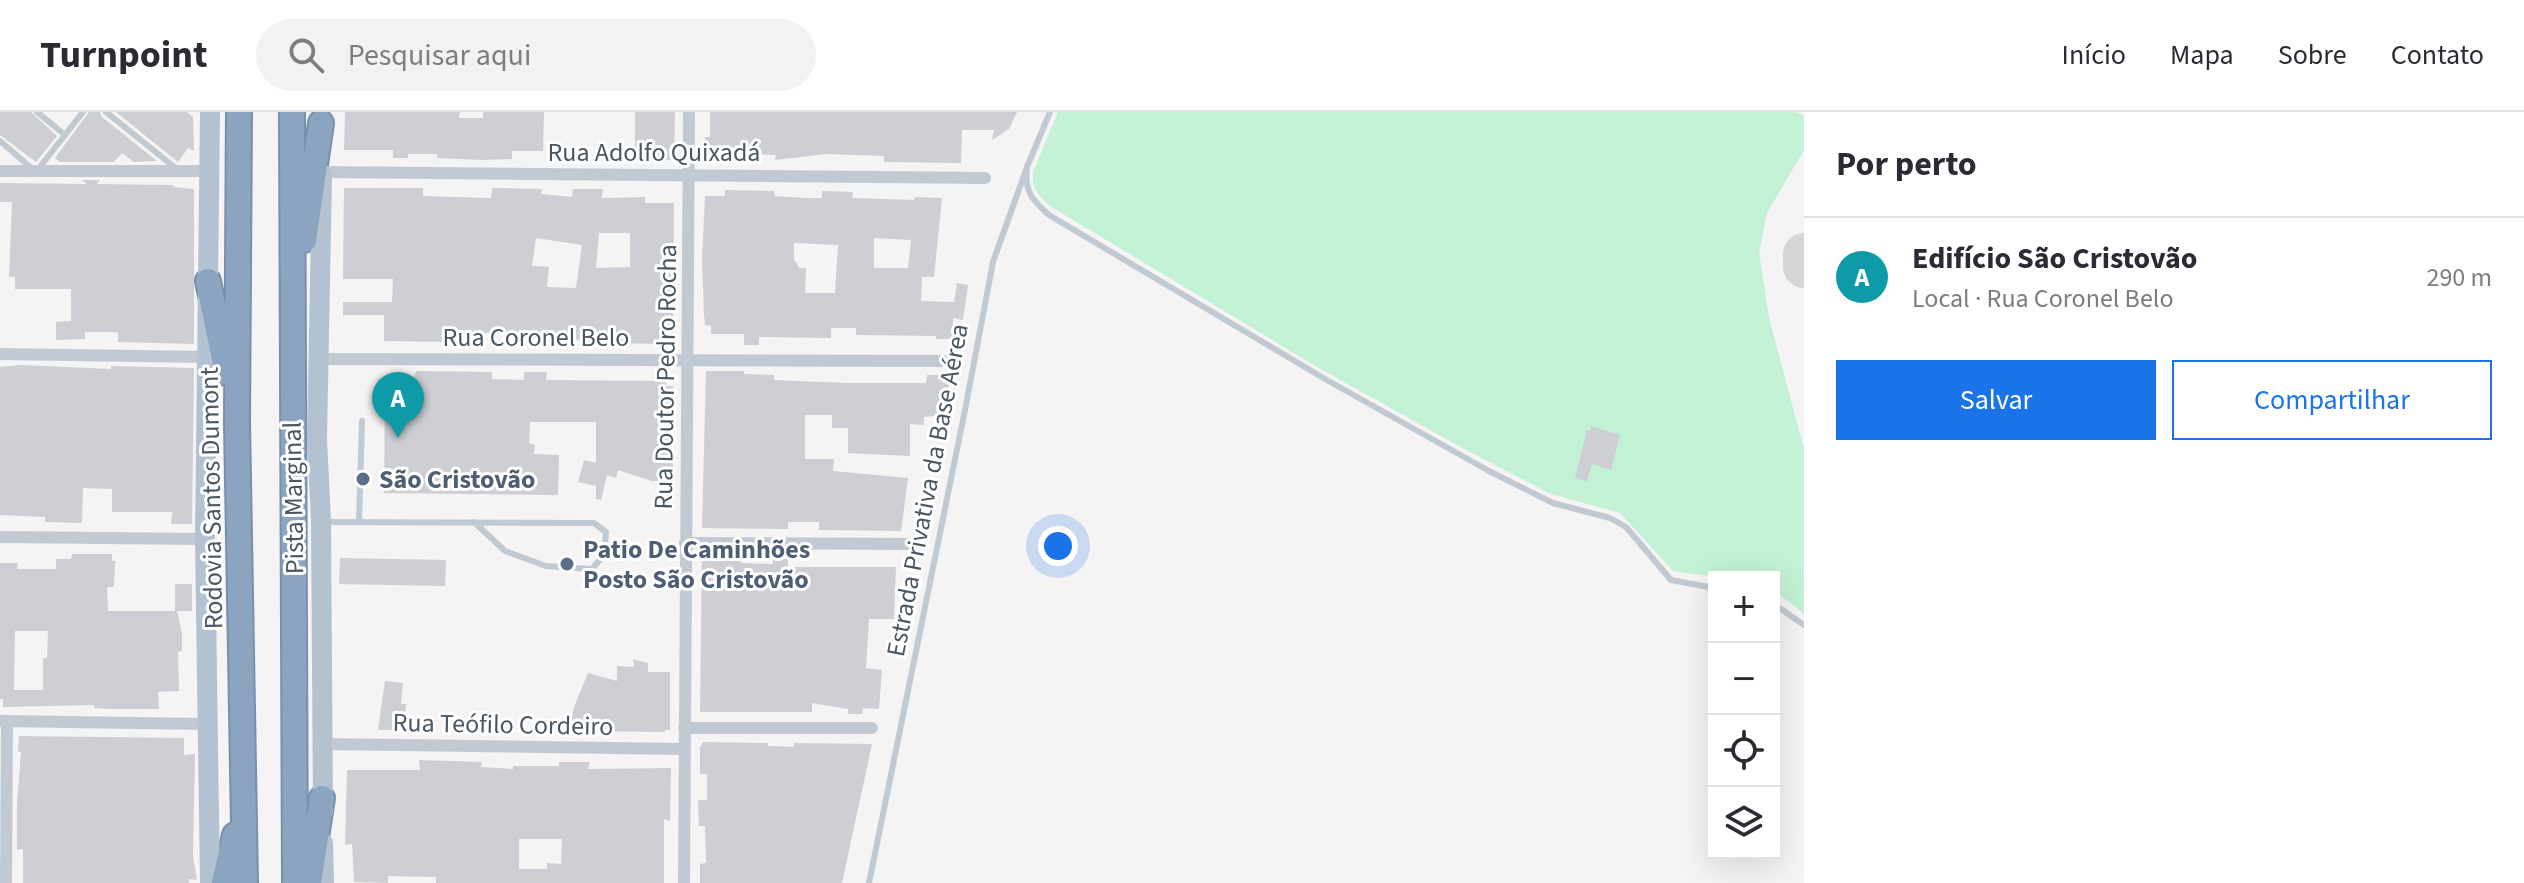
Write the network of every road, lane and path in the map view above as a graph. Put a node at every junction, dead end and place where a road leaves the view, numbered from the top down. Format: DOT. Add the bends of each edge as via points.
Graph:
graph roads {
  1 [pos="37,112"];
  2 [pos="83,112"];
  3 [pos="106,112"];
  4 [pos="210,112"];
  5 [pos="239,112"];
  6 [pos="292,112"];
  7 [pos="689,112"];
  8 [pos="1050,112"];
  9 [pos="321,118"];
  10 [pos="65,135"];
  11 [pos="0,141"];
  12 [pos="1027,167"];
  13 [pos="0,171"];
  14 [pos="209,171"];
  15 [pos="36,172"];
  16 [pos="322,172"];
  17 [pos="181,173"];
  18 [pos="688,173"];
  19 [pos="985,178"];
  20 [pos="208,281"];
  21 [pos="292,321"];
  22 [pos="0,354"];
  23 [pos="208,357"];
  24 [pos="687,358"];
  25 [pos="318,359"];
  26 [pos="946,361"];
  27 [pos="362,421"];
  28 [pos="237,422"];
  29 [pos="321,521"];
  30 [pos="359,522"];
  31 [pos="474,522"];
  32 [pos="0,537"];
  33 [pos="205,539"];
  34 [pos="685,543"];
  35 [pos="912,544"];
  36 [pos="1708,587"];
  37 [pos="1780,608"];
  38 [pos="1804,625"];
  39 [pos="4,721"];
  40 [pos="206,724"];
  41 [pos="684,728"];
  42 [pos="872,728"];
  43 [pos="323,744"];
  44 [pos="683,749"];
  45 [pos="244,797"];
  46 [pos="322,798"];
  47 [pos="6,883"];
  48 [pos="210,883"];
  49 [pos="224,883"];
  50 [pos="245,883"];
  51 [pos="295,883"];
  52 [pos="309,883"];
  53 [pos="324,883"];
  54 [pos="684,883"];
  55 [pos="869,883"];
  1 -- 10 [label="lane"];
  2 -- 10 [label="lane"];
  3 -- 17 [label="lane"];
  4 -- 14 [label="main road"];
  5 -- 28 [label="highway, Rodovia Santos Dumont"];
  6 -- 21 [label="highway"];
  7 -- 18 [label="street, Rua Doutor Pedro Rocha"];
  8 -- 12 [label="lane, Estrada Privativa da Base Aérea"];
  9 -- 16 [label="main road, Pista Marginal"];
  9 -- 21 [label="highway"];
  10 -- 15 [label="lane"];
  11 -- 15 [label="lane"];
  12 -- 36 [label="lane" via="1025,186 1033,201 1075,231 1489,471 1553,503 1626,527 1671,580"];
  12 -- 55 [label="lane, Estrada Privativa da Base Aérea" via="993,262"];
  13 -- 15 [label="street"];
  14 -- 17 [label="street"];
  14 -- 20 [label="main road"];
  15 -- 17 [label="street"];
  16 -- 18 [label="street, Rua Adolfo Quixadá"];
  16 -- 25 [label="main road, Pista Marginal"];
  18 -- 19 [label="street, Rua Adolfo Quixadá"];
  18 -- 24 [label="street, Rua Doutor Pedro Rocha"];
  20 -- 23 [label="main road"];
  20 -- 28 [label="highway"];
  21 -- 51 [label="highway"];
  22 -- 23 [label="street"];
  23 -- 33 [label="main road"];
  24 -- 25 [label="street, Rua Coronel Belo"];
  24 -- 26 [label="street, Rua Coronel Belo"];
  24 -- 34 [label="street, Rua Doutor Pedro Rocha"];
  25 -- 29 [label="main road, Pista Marginal"];
  27 -- 30 [label="lane"];
  28 -- 45 [label="highway, Rodovia Santos Dumont"];
  29 -- 30 [label="lane"];
  29 -- 43 [label="main road, Pista Marginal"];
  30 -- 31 [label="lane"];
  31 -- 31 [label="lane" via="594,523 606,532 604,555 592,569 546,566 505,551"];
  32 -- 33 [label="street"];
  33 -- 40 [label="main road"];
  34 -- 35 [label="street"];
  34 -- 41 [label="street, Rua Doutor Pedro Rocha"];
  37 -- 38 [label="lane"];
  39 -- 40 [label="street"];
  39 -- 47 [label="street"];
  40 -- 48 [label="main road"];
  41 -- 42 [label="street"];
  41 -- 44 [label="street, Rua Doutor Pedro Rocha"];
  43 -- 44 [label="street, Rua Teófilo Cordeiro"];
  43 -- 46 [label="main road, Pista Marginal"];
  44 -- 54 [label="street, Rua Doutor Pedro Rocha"];
  45 -- 49 [label="highway"];
  45 -- 50 [label="highway, Rodovia Santos Dumont"];
  46 -- 52 [label="highway"];
  46 -- 53 [label="main road, Pista Marginal"];
}
